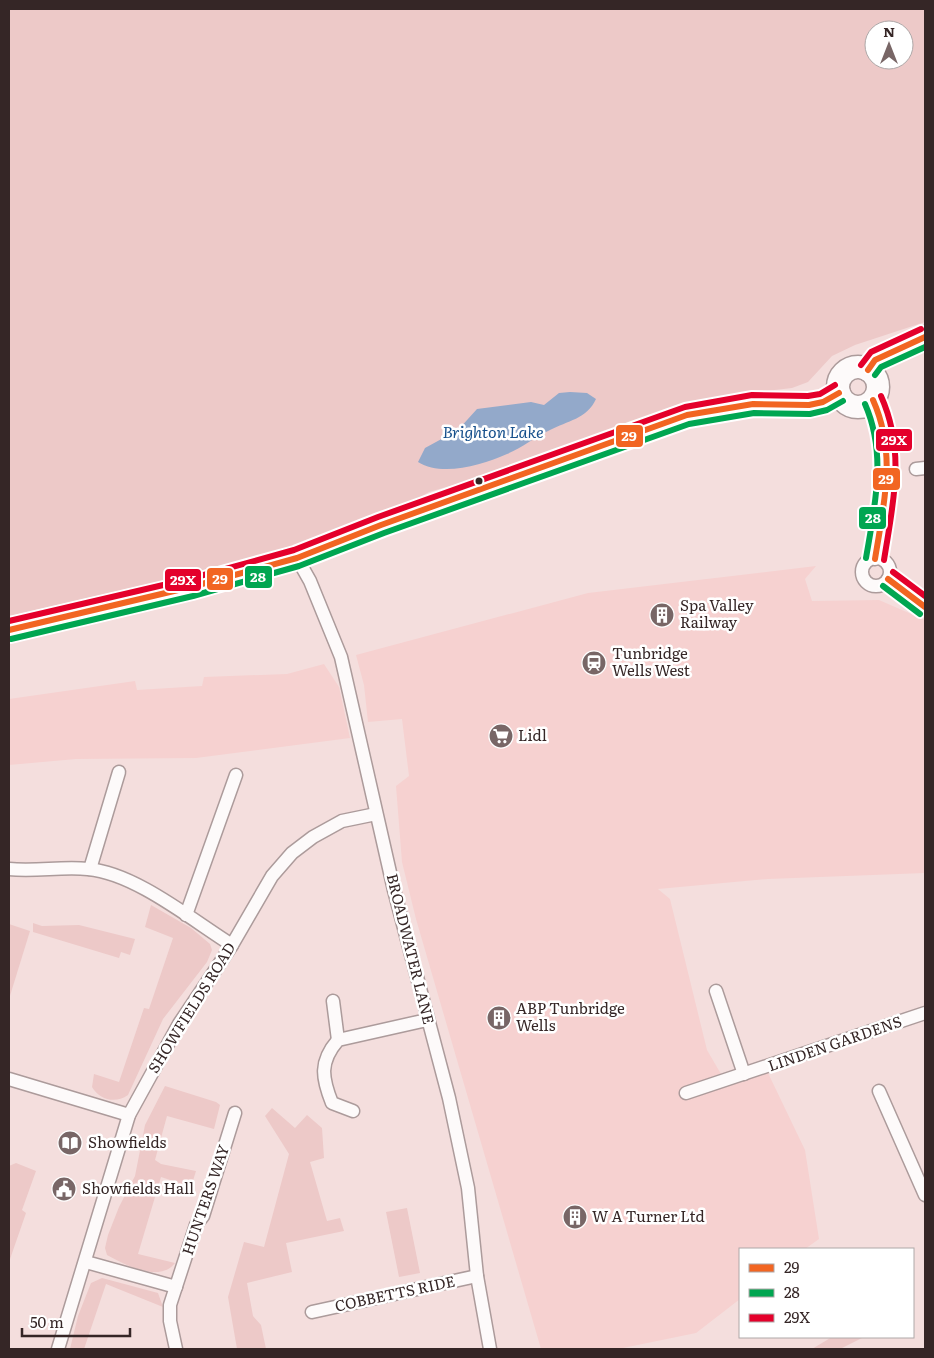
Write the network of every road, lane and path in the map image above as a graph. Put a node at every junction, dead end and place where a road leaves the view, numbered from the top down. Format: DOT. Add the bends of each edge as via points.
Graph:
graph roads {
  1 [pos="925,337"];
  2 [pos="868,370"];
  3 [pos="839,394"];
  4 [pos="873,400"];
  5 [pos="298,558"];
  6 [pos="876,559"];
  7 [pos="888,579"];
  8 [pos="925,607"];
  9 [pos="9,630"];
  10 [pos="119,772"];
  11 [pos="236,775"];
  12 [pos="376,814"];
  13 [pos="9,869"];
  14 [pos="90,869"];
  15 [pos="186,915"];
  16 [pos="232,945"];
  17 [pos="716,991"];
  18 [pos="334,1001"];
  19 [pos="925,1013"];
  20 [pos="427,1020"];
  21 [pos="338,1040"];
  22 [pos="744,1074"];
  23 [pos="9,1078"];
  24 [pos="879,1091"];
  25 [pos="686,1093"];
  26 [pos="353,1111"];
  27 [pos="235,1113"];
  28 [pos="129,1115"];
  29 [pos="925,1195"];
  30 [pos="86,1262"];
  31 [pos="477,1276"];
  32 [pos="176,1287"];
  33 [pos="312,1312"];
  34 [pos="58,1349"];
  35 [pos="176,1349"];
  36 [pos="490,1349"];
  1 -- 2 [label="highway" via="876,360"];
  2 -- 3 [label="highway" via="848,370 839,380"];
  2 -- 4 [label="highway" via="874,375 878,387"];
  3 -- 4 [label="highway" via="852,406 863,406"];
  3 -- 5 [label="highway" via="809,405 753,404 687,416 381,525"];
  4 -- 6 [label="street" via="882,416 889,465"];
  5 -- 9 [label="highway"];
  5 -- 12 [label="street, BROADWATER LANE" via="340,658"];
  6 -- 7 [label="street" via="888,565"];
  6 -- 7 [label="street" via="871,559 864,566 864,579 870,585 878,586"];
  7 -- 8 [label="street"];
  10 -- 14 [label="street"];
  11 -- 15 [label="street"];
  12 -- 16 [label="street, SHOWFIELDS ROAD" via="342,822 313,836 292,853 272,876"];
  12 -- 20 [label="street, BROADWATER LANE"];
  13 -- 14 [label="street"];
  14 -- 15 [label="street" via="124,878"];
  15 -- 16 [label="street"];
  16 -- 28 [label="street, SHOWFIELDS ROAD" via="179,1024"];
  17 -- 22 [label="street"];
  18 -- 21 [label="street"];
  19 -- 22 [label="street, LINDEN GARDENS"];
  20 -- 21 [label="street"];
  20 -- 31 [label="street, BROADWATER LANE" via="449,1098 468,1188"];
  21 -- 26 [label="street" via="328,1051 324,1066 326,1087 332,1103"];
  22 -- 25 [label="street, LINDEN GARDENS"];
  23 -- 28 [label="street"];
  24 -- 29 [label="street"];
  27 -- 32 [label="street, HUNTERS WAY" via="203,1216 196,1225"];
  28 -- 30 [label="street, SHOWFIELDS ROAD"];
  30 -- 32 [label="street"];
  30 -- 34 [label="street, SHOWFIELDS ROAD"];
  31 -- 33 [label="street, COBBETTS RIDE"];
  31 -- 36 [label="street, BROADWATER LANE"];
  32 -- 35 [label="street, HUNTERS WAY" via="170,1305 170,1321"];
}
